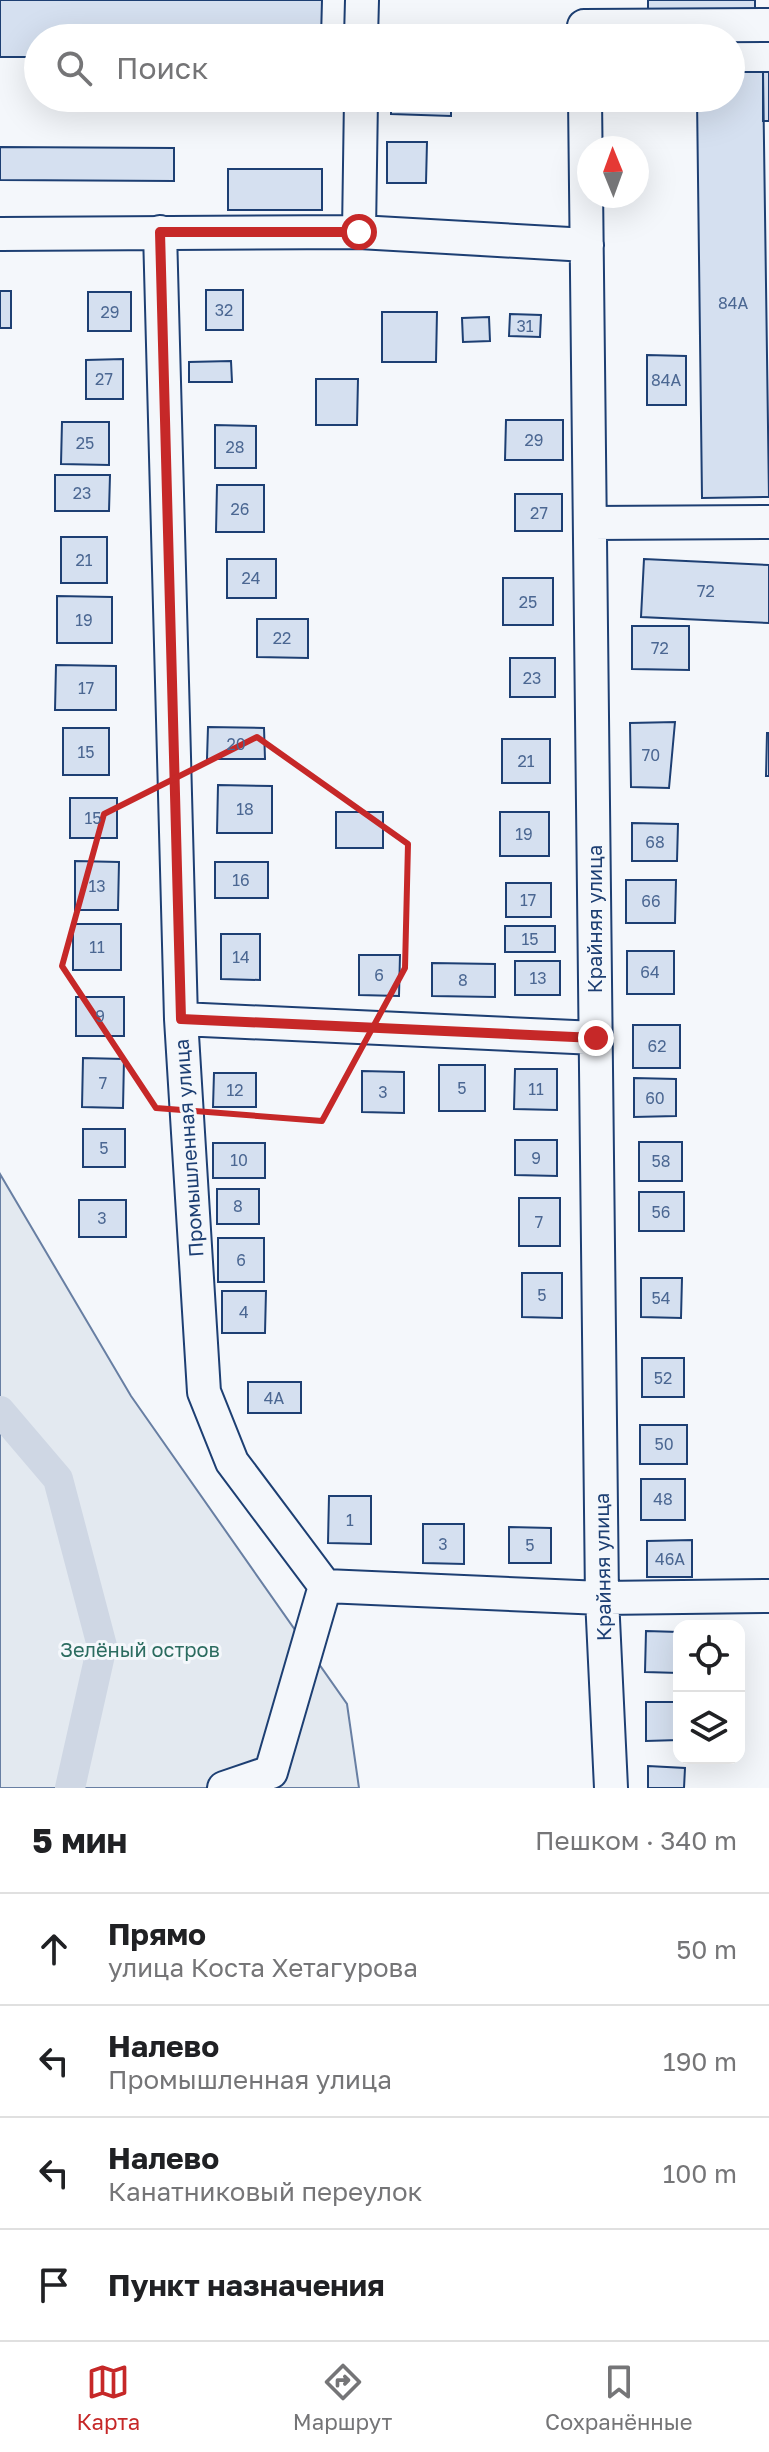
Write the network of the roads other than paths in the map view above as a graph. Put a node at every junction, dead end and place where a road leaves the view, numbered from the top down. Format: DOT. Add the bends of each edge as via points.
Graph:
graph roads {
  1 [pos="362,0"];
  2 [pos="584,21"];
  3 [pos="361,24"];
  4 [pos="723,24"];
  5 [pos="745,24"];
  6 [pos="769,25"];
  7 [pos="361,112"];
  8 [pos="585,112"];
  9 [pos="160,232"];
  10 [pos="359,232"];
  11 [pos="0,234"];
  12 [pos="587,245"];
  13 [pos="769,522"];
  14 [pos="592,523"];
  15 [pos="181,1019"];
  16 [pos="596,1038"];
  17 [pos="325,1586"];
  18 [pos="769,1596"];
  19 [pos="602,1598"];
  20 [pos="224,1788"];
  21 [pos="611,1788"];
  1 -- 3 [label="street"];
  2 -- 4 [label="street"];
  5 -- 6 [label="street"];
  7 -- 10 [label="street"];
  8 -- 12 [label="street, Крайняя улица"];
  9 -- 10 [label="street"];
  9 -- 11 [label="street"];
  9 -- 15 [label="street, Промышленная улица"];
  10 -- 12 [label="street"];
  12 -- 14 [label="street, Крайняя улица"];
  13 -- 14 [label="street"];
  14 -- 16 [label="street, Крайняя улица"];
  15 -- 16 [label="street"];
  15 -- 17 [label="street, Промышленная улица" via="204,1392 232,1462"];
  16 -- 19 [label="street, Крайняя улица"];
  17 -- 19 [label="street"];
  17 -- 20 [label="street" via="271,1772"];
  18 -- 19 [label="street"];
  19 -- 21 [label="street, Крайняя улица"];
}
